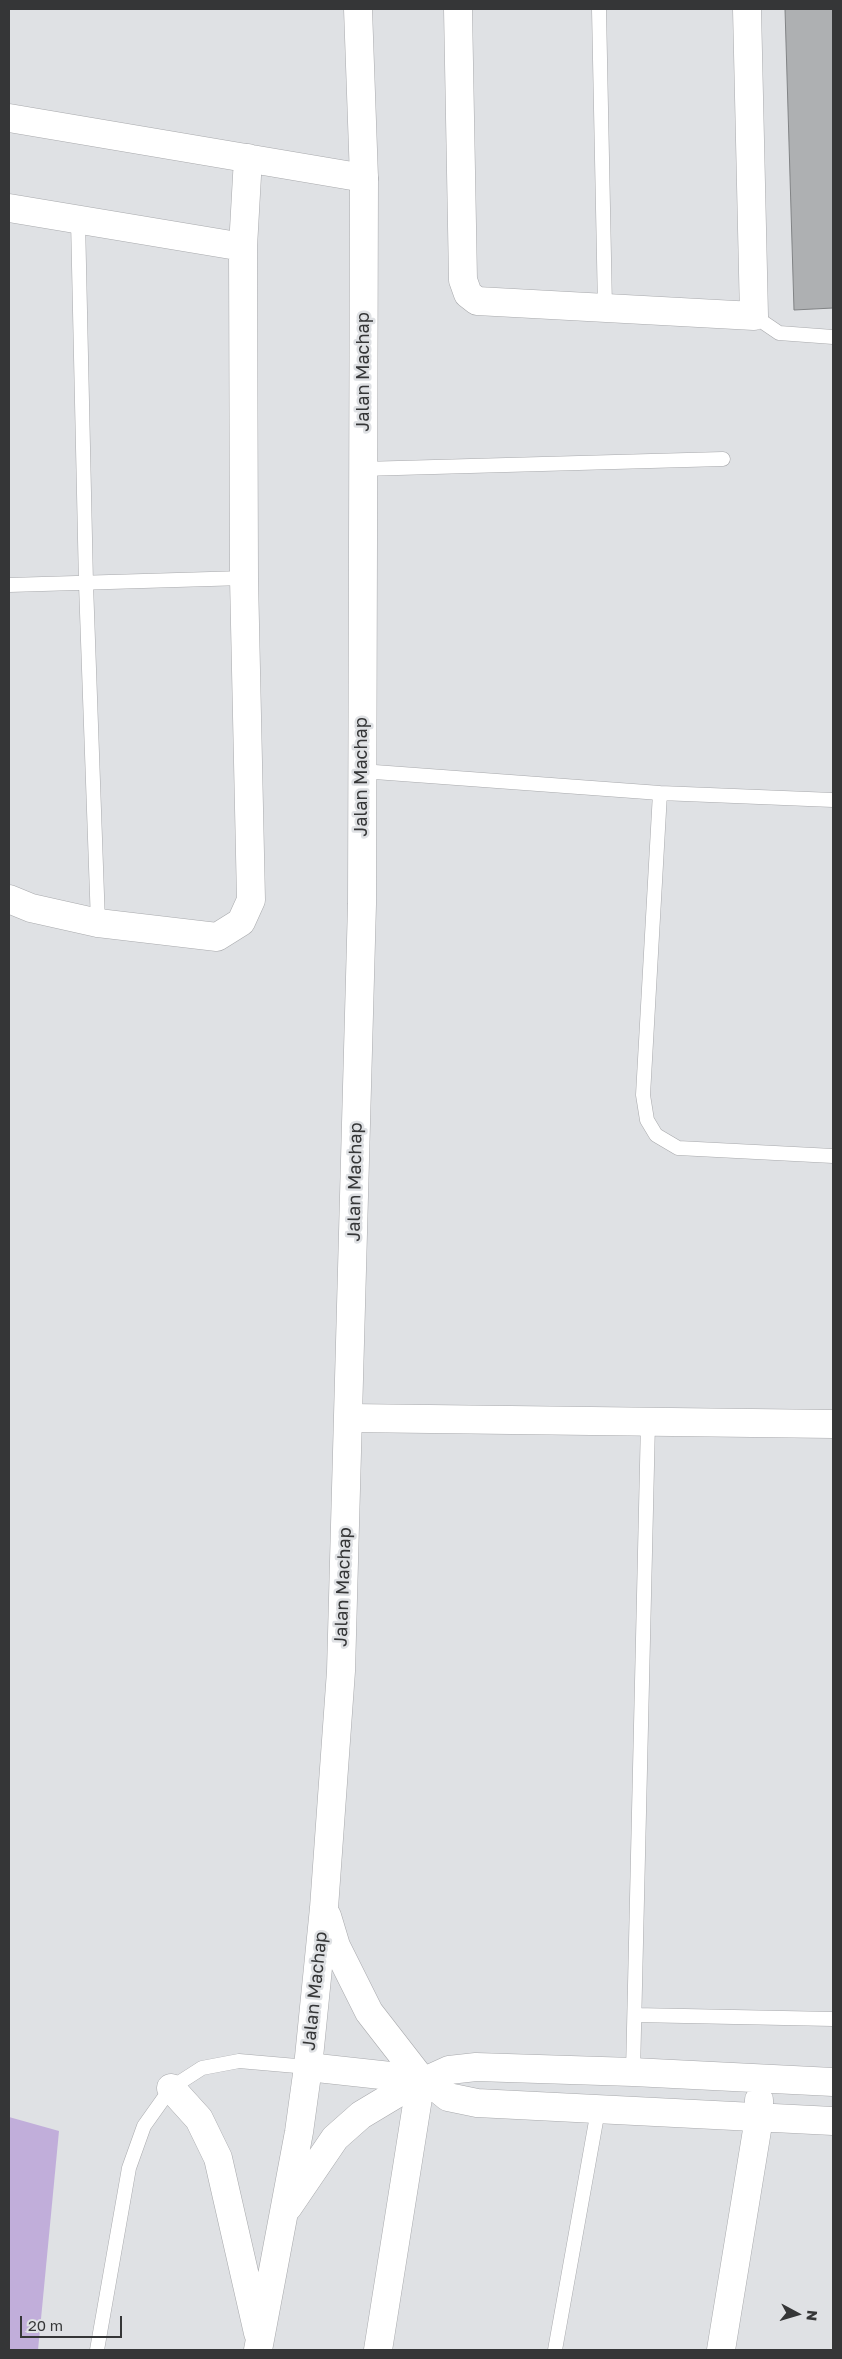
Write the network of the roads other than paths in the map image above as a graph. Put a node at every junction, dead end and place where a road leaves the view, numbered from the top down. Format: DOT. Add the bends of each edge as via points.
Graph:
graph roads {
  1 [pos="358,9"];
  2 [pos="458,9"];
  3 [pos="599,9"];
  4 [pos="747,9"];
  5 [pos="9,118"];
  6 [pos="248,158"];
  7 [pos="364,178"];
  8 [pos="9,208"];
  9 [pos="78,220"];
  10 [pos="243,246"];
  11 [pos="605,308"];
  12 [pos="754,316"];
  13 [pos="833,337"];
  14 [pos="723,459"];
  15 [pos="362,469"];
  16 [pos="244,578"];
  17 [pos="86,584"];
  18 [pos="9,585"];
  19 [pos="361,771"];
  20 [pos="660,793"];
  21 [pos="833,800"];
  22 [pos="9,899"];
  23 [pos="98,922"];
  24 [pos="833,1156"];
  25 [pos="349,1418"];
  26 [pos="648,1422"];
  27 [pos="833,1424"];
  28 [pos="324,1908"];
  29 [pos="635,2016"];
  30 [pos="833,2019"];
  31 [pos="308,2067"];
  32 [pos="633,2072"];
  33 [pos="759,2079"];
  34 [pos="424,2080"];
  35 [pos="833,2082"];
  36 [pos="171,2088"];
  37 [pos="598,2110"];
  38 [pos="759,2118"];
  39 [pos="833,2121"];
  40 [pos="284,2213"];
  41 [pos="259,2346"];
  42 [pos="97,2350"];
  43 [pos="378,2350"];
  44 [pos="555,2350"];
  45 [pos="721,2350"];
  1 -- 7 [label="street, Jalan Machap"];
  2 -- 11 [label="street" via="463,280 468,294 477,301"];
  3 -- 11 [label="lane"];
  4 -- 12 [label="street"];
  5 -- 6 [label="street"];
  6 -- 7 [label="street"];
  6 -- 10 [label="street"];
  7 -- 15 [label="street, Jalan Machap"];
  8 -- 9 [label="street"];
  9 -- 10 [label="street"];
  9 -- 17 [label="lane"];
  10 -- 16 [label="street"];
  11 -- 12 [label="street"];
  12 -- 13 [label="lane" via="779,333"];
  14 -- 15 [label="lane"];
  15 -- 19 [label="street, Jalan Machap"];
  16 -- 17 [label="lane"];
  16 -- 23 [label="street" via="251,900 241,922 217,937"];
  17 -- 18 [label="lane"];
  17 -- 23 [label="lane"];
  19 -- 20 [label="lane"];
  19 -- 25 [label="street, Jalan Machap" via="362,904"];
  20 -- 21 [label="lane"];
  20 -- 24 [label="lane" via="643,1095 646,1120 656,1136 678,1148"];
  22 -- 23 [label="street" via="31,908"];
  25 -- 26 [label="street"];
  25 -- 28 [label="street, Jalan Machap" via="341,1671"];
  26 -- 27 [label="street"];
  26 -- 29 [label="lane"];
  28 -- 31 [label="street, Jalan Machap"];
  28 -- 34 [label="street" via="336,1946 369,2012"];
  29 -- 30 [label="lane"];
  29 -- 32 [label="lane"];
  31 -- 34 [label="street"];
  31 -- 36 [label="lane" via="240,2061 202,2068"];
  31 -- 40 [label="street, Jalan Machap"];
  32 -- 33 [label="street"];
  32 -- 34 [label="street" via="476,2067 449,2070"];
  33 -- 35 [label="street"];
  33 -- 38 [label="street"];
  34 -- 37 [label="street" via="448,2097 477,2103"];
  34 -- 40 [label="street" via="361,2115 335,2138"];
  34 -- 43 [label="street"];
  36 -- 41 [label="street" via="199,2119 218,2158"];
  36 -- 42 [label="lane" via="144,2126 129,2168"];
  37 -- 38 [label="street"];
  37 -- 44 [label="lane"];
  38 -- 39 [label="street"];
  38 -- 45 [label="street"];
  40 -- 41 [label="street, Jalan Machap"];
}
